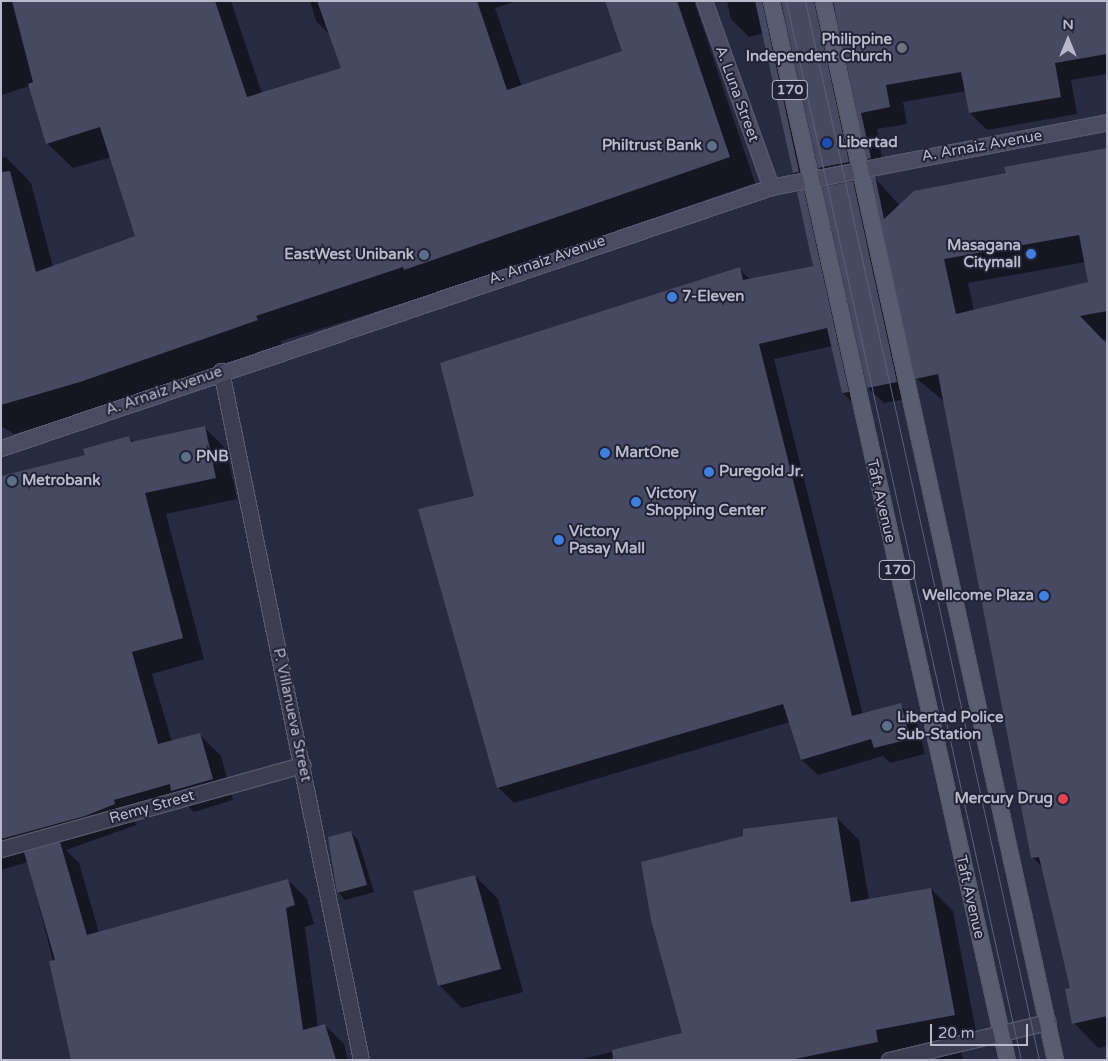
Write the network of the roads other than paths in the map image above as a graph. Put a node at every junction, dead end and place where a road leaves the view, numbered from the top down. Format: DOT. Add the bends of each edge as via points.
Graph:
graph roads {
  1 [pos="704,1"];
  2 [pos="771,1"];
  3 [pos="823,1"];
  4 [pos="1107,122"];
  5 [pos="860,168"];
  6 [pos="809,178"];
  7 [pos="770,186"];
  8 [pos="221,371"];
  9 [pos="1,448"];
  10 [pos="302,765"];
  11 [pos="1,849"];
  12 [pos="1047,1022"];
  13 [pos="1001,1032"];
  14 [pos="361,1060"];
  15 [pos="889,1060"];
  16 [pos="1007,1060"];
  17 [pos="1055,1060"];
  1 -- 7 [label="main road, A. Luna Street"];
  2 -- 6 [label="main road, Taft Avenue / 170"];
  3 -- 5 [label="main road"];
  4 -- 5 [label="main road, A. Arnaiz Avenue"];
  5 -- 6 [label="main road, A. Arnaiz Avenue"];
  5 -- 12 [label="main road"];
  6 -- 7 [label="main road, A. Arnaiz Avenue"];
  6 -- 13 [label="main road, Taft Avenue / 170"];
  7 -- 8 [label="main road, A. Arnaiz Avenue"];
  8 -- 9 [label="main road, A. Arnaiz Avenue"];
  8 -- 10 [label="street, P. Villanueva Street"];
  10 -- 11 [label="street, Remy Street"];
  10 -- 14 [label="street, P. Villanueva Street"];
  12 -- 13 [label="street"];
  12 -- 17 [label="main road"];
  13 -- 15 [label="street"];
  13 -- 16 [label="main road, Taft Avenue / 170"];
}
